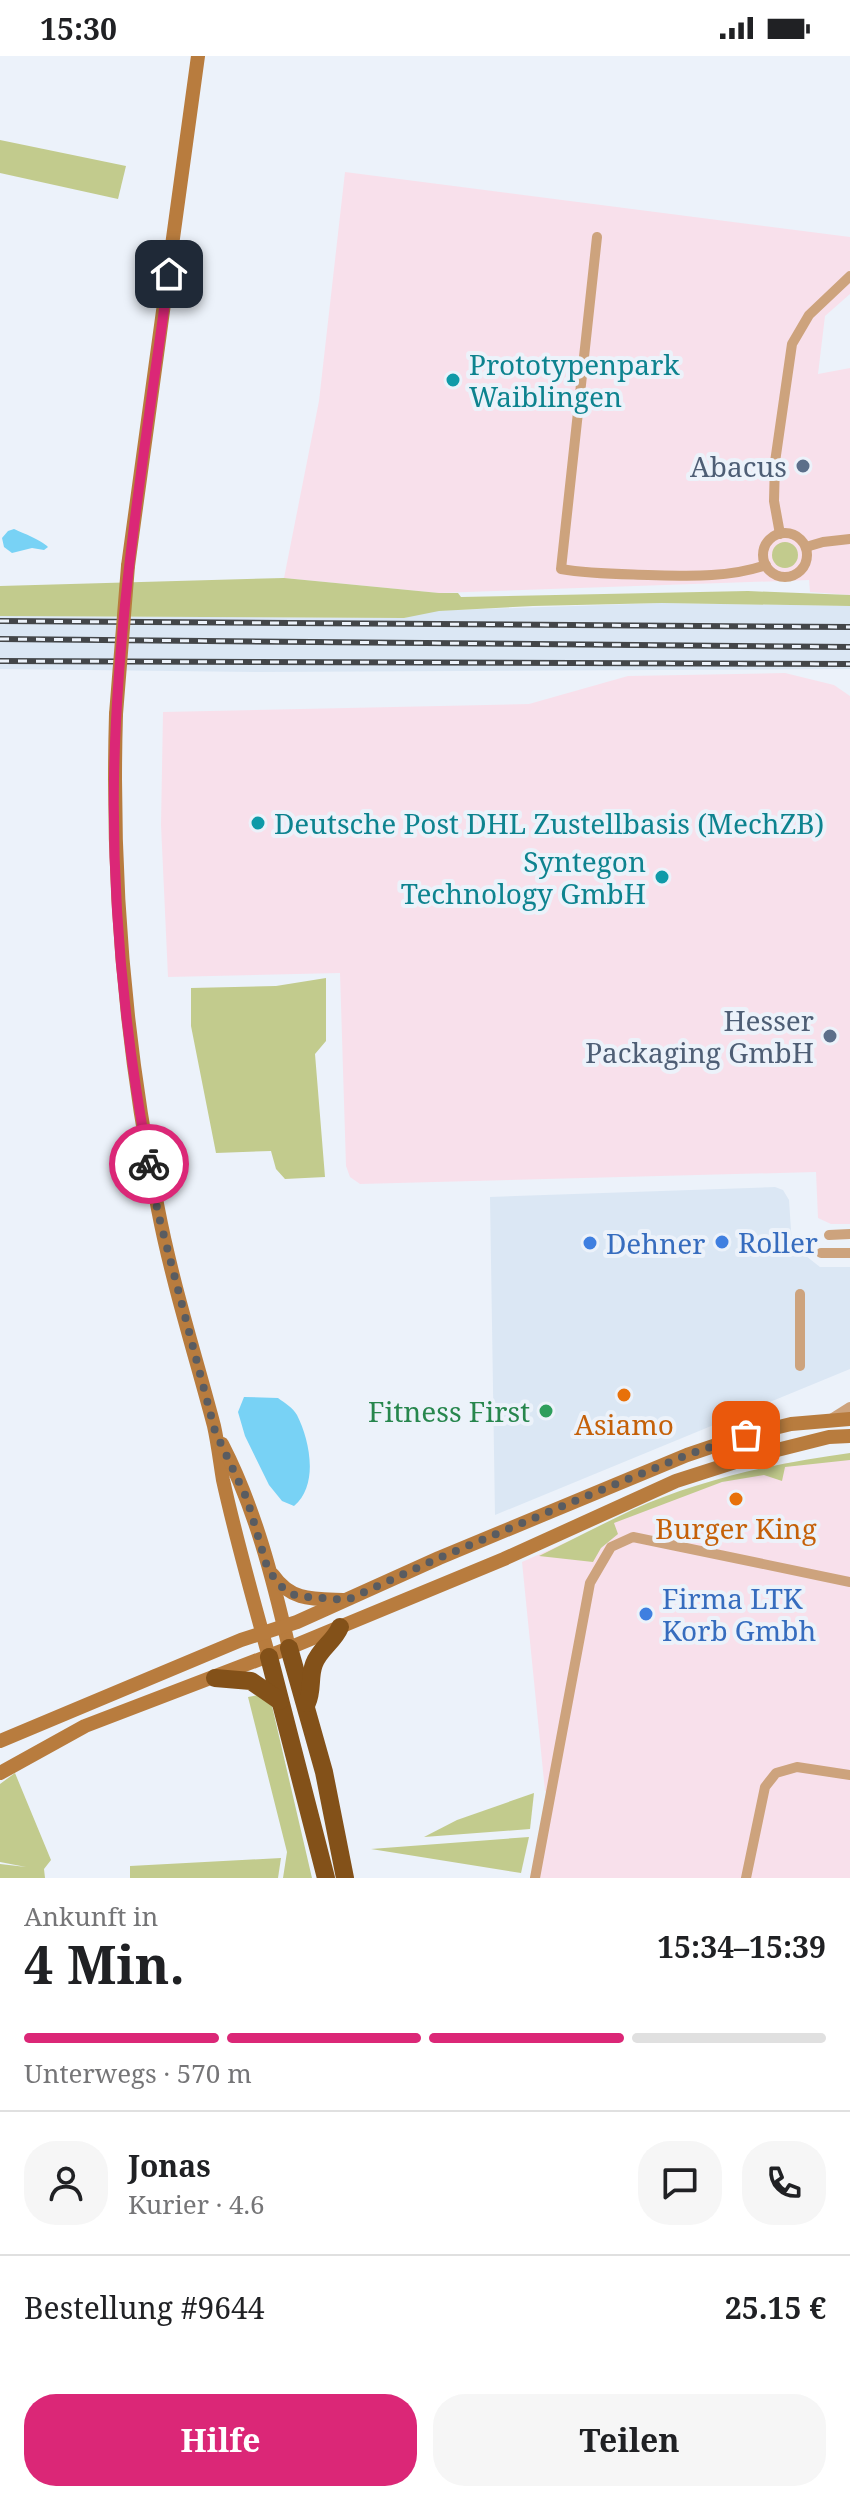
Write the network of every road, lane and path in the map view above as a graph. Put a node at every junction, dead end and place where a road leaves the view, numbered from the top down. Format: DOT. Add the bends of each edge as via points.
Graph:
graph roads {
  1 [pos="198,56"];
  2 [pos="597,237"];
  3 [pos="850,276"];
  4 [pos="780,534"];
  5 [pos="850,539"];
  6 [pos="806,547"];
  7 [pos="766,565"];
  8 [pos="850,1234"];
  9 [pos="829,1235"];
  10 [pos="821,1253"];
  11 [pos="850,1253"];
  12 [pos="800,1294"];
  13 [pos="800,1366"];
  14 [pos="850,1407"];
  15 [pos="850,1419"];
  16 [pos="830,1420"];
  17 [pos="215,1431"];
  18 [pos="850,1436"];
  19 [pos="268,1570"];
  20 [pos="850,1582"];
  21 [pos="347,1600"];
  22 [pos="284,1625"];
  23 [pos="340,1627"];
  24 [pos="263,1633"];
  25 [pos="289,1648"];
  26 [pos="269,1657"];
  27 [pos="215,1678"];
  28 [pos="280,1701"];
  29 [pos="305,1705"];
  30 [pos="0,1741"];
  31 [pos="0,1773"];
  32 [pos="850,1775"];
  33 [pos="326,1878"];
  34 [pos="345,1878"];
  35 [pos="535,1878"];
  36 [pos="746,1878"];
  1 -- 17 [label="main road, bridge" via="128,566 114,781 118,920 131,1059 158,1213"];
  2 -- 7 [label="street" via="561,569 709,577"];
  3 -- 4 [label="street" via="809,315 792,344 775,462"];
  4 -- 6 [label="street" via="796,536"];
  4 -- 7 [label="street" via="764,549"];
  5 -- 6 [label="street"];
  6 -- 7 [label="street" via="806,561 795,574 779,576"];
  8 -- 9 [label="street"];
  10 -- 11 [label="street"];
  12 -- 13 [label="street"];
  14 -- 16 [label="street"];
  15 -- 16 [label="main road"];
  16 -- 21 [label="main road" via="746,1435 687,1455"];
  17 -- 19 [label="main road" via="247,1499"];
  17 -- 24 [label="main road"];
  18 -- 23 [label="main road" via="757,1455 676,1481"];
  19 -- 21 [label="main road" via="296,1596"];
  19 -- 22 [label="main road"];
  20 -- 35 [label="street" via="633,1537 611,1547 590,1583"];
  21 -- 22 [label="main road"];
  22 -- 24 [label="main road"];
  22 -- 25 [label="main road"];
  23 -- 25 [label="main road"];
  23 -- 29 [label="highway" via="315,1662 312,1693"];
  24 -- 26 [label="main road"];
  24 -- 30 [label="main road"];
  25 -- 26 [label="main road"];
  25 -- 29 [label="highway"];
  26 -- 27 [label="main road"];
  26 -- 28 [label="highway"];
  27 -- 28 [label="highway" via="251,1681"];
  27 -- 31 [label="main road" via="85,1726"];
  28 -- 33 [label="highway"];
  29 -- 34 [label="highway"];
  32 -- 36 [label="street" via="797,1767 776,1773 765,1787"];
}
